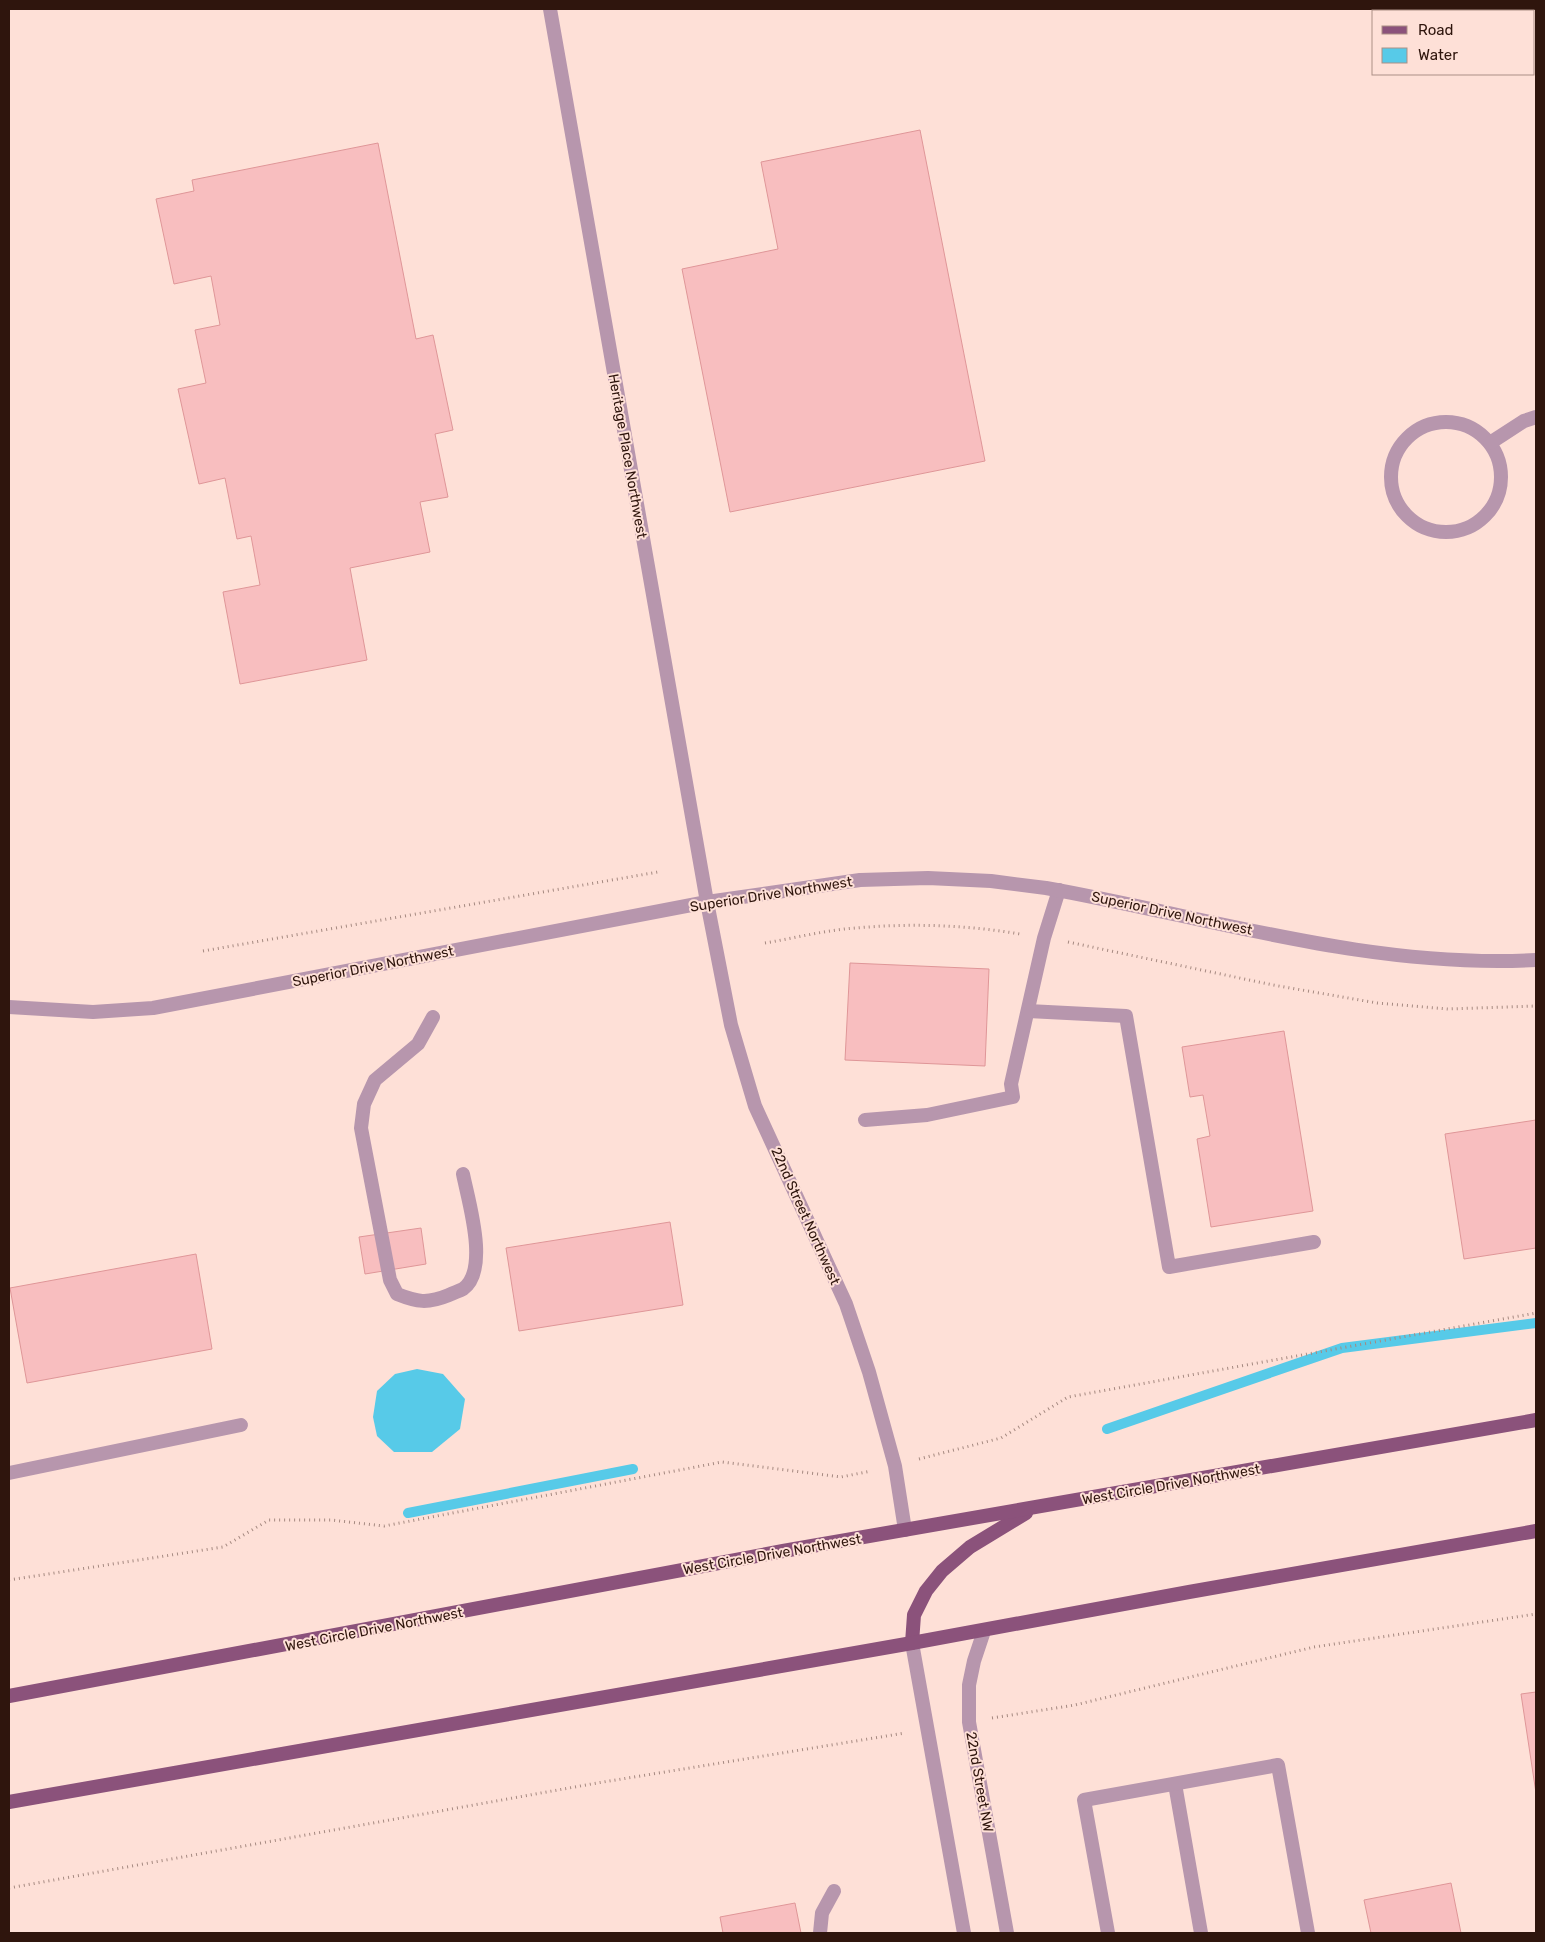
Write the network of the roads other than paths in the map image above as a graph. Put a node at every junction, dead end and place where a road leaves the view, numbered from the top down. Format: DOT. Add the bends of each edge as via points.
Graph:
graph roads {
  1 [pos="550,9"];
  2 [pos="1536,417"];
  3 [pos="1490,443"];
  4 [pos="1059,890"];
  5 [pos="707,902"];
  6 [pos="1536,960"];
  7 [pos="9,1007"];
  8 [pos="1028,1011"];
  9 [pos="433,1017"];
  10 [pos="865,1120"];
  11 [pos="463,1174"];
  12 [pos="1314,1242"];
  13 [pos="1536,1420"];
  14 [pos="241,1425"];
  15 [pos="9,1473"];
  16 [pos="1033,1509"];
  17 [pos="905,1530"];
  18 [pos="1536,1531"];
  19 [pos="984,1630"];
  20 [pos="912,1643"];
  21 [pos="9,1696"];
  22 [pos="1175,1784"];
  23 [pos="9,1802"];
  24 [pos="834,1890"];
  25 [pos="820,1933"];
  26 [pos="964,1933"];
  27 [pos="1007,1933"];
  28 [pos="1108,1933"];
  29 [pos="1201,1933"];
  30 [pos="1308,1933"];
  1 -- 5 [label="street, Heritage Place Northwest"];
  2 -- 3 [label="street"];
  3 -- 3 [label="street" via="1476,430 1452,422 1426,425 1412,434 1399,449 1391,477 1395,496 1406,514 1426,528 1444,532 1468,528 1488,514 1497,498 1501,474 1497,455"];
  4 -- 5 [label="street, Superior Drive Northwest" via="991,881 908,878 860,880"];
  4 -- 6 [label="street, Superior Drive Northwest" via="1373,953 1495,962"];
  4 -- 8 [label="street" via="1044,938"];
  5 -- 7 [label="street, Superior Drive Northwest" via="153,1008 93,1012"];
  5 -- 17 [label="street, 22nd Street Northwest" via="731,1025 756,1106 846,1304 895,1466"];
  8 -- 10 [label="street" via="1011,1084 1014,1097 927,1115"];
  8 -- 12 [label="street" via="1126,1016 1168,1267"];
  9 -- 11 [label="street" via="418,1044 375,1080 364,1104 361,1128 390,1280 397,1294 417,1302 439,1299 464,1288 475,1271 472,1216"];
  13 -- 16 [label="main road, West Circle Drive Northwest"];
  14 -- 15 [label="street"];
  16 -- 17 [label="main road, West Circle Drive Northwest"];
  16 -- 20 [label="main road" via="970,1547 942,1571 926,1590 914,1615"];
  17 -- 21 [label="main road, West Circle Drive Northwest"];
  18 -- 19 [label="main road"];
  19 -- 20 [label="main road"];
  19 -- 27 [label="street, 22nd Street NW" via="969,1686 969,1722"];
  20 -- 23 [label="main road"];
  20 -- 26 [label="street"];
  22 -- 28 [label="street" via="1084,1800"];
  22 -- 29 [label="street"];
  22 -- 30 [label="street" via="1278,1765"];
  24 -- 25 [label="street" via="822,1914"];
}
